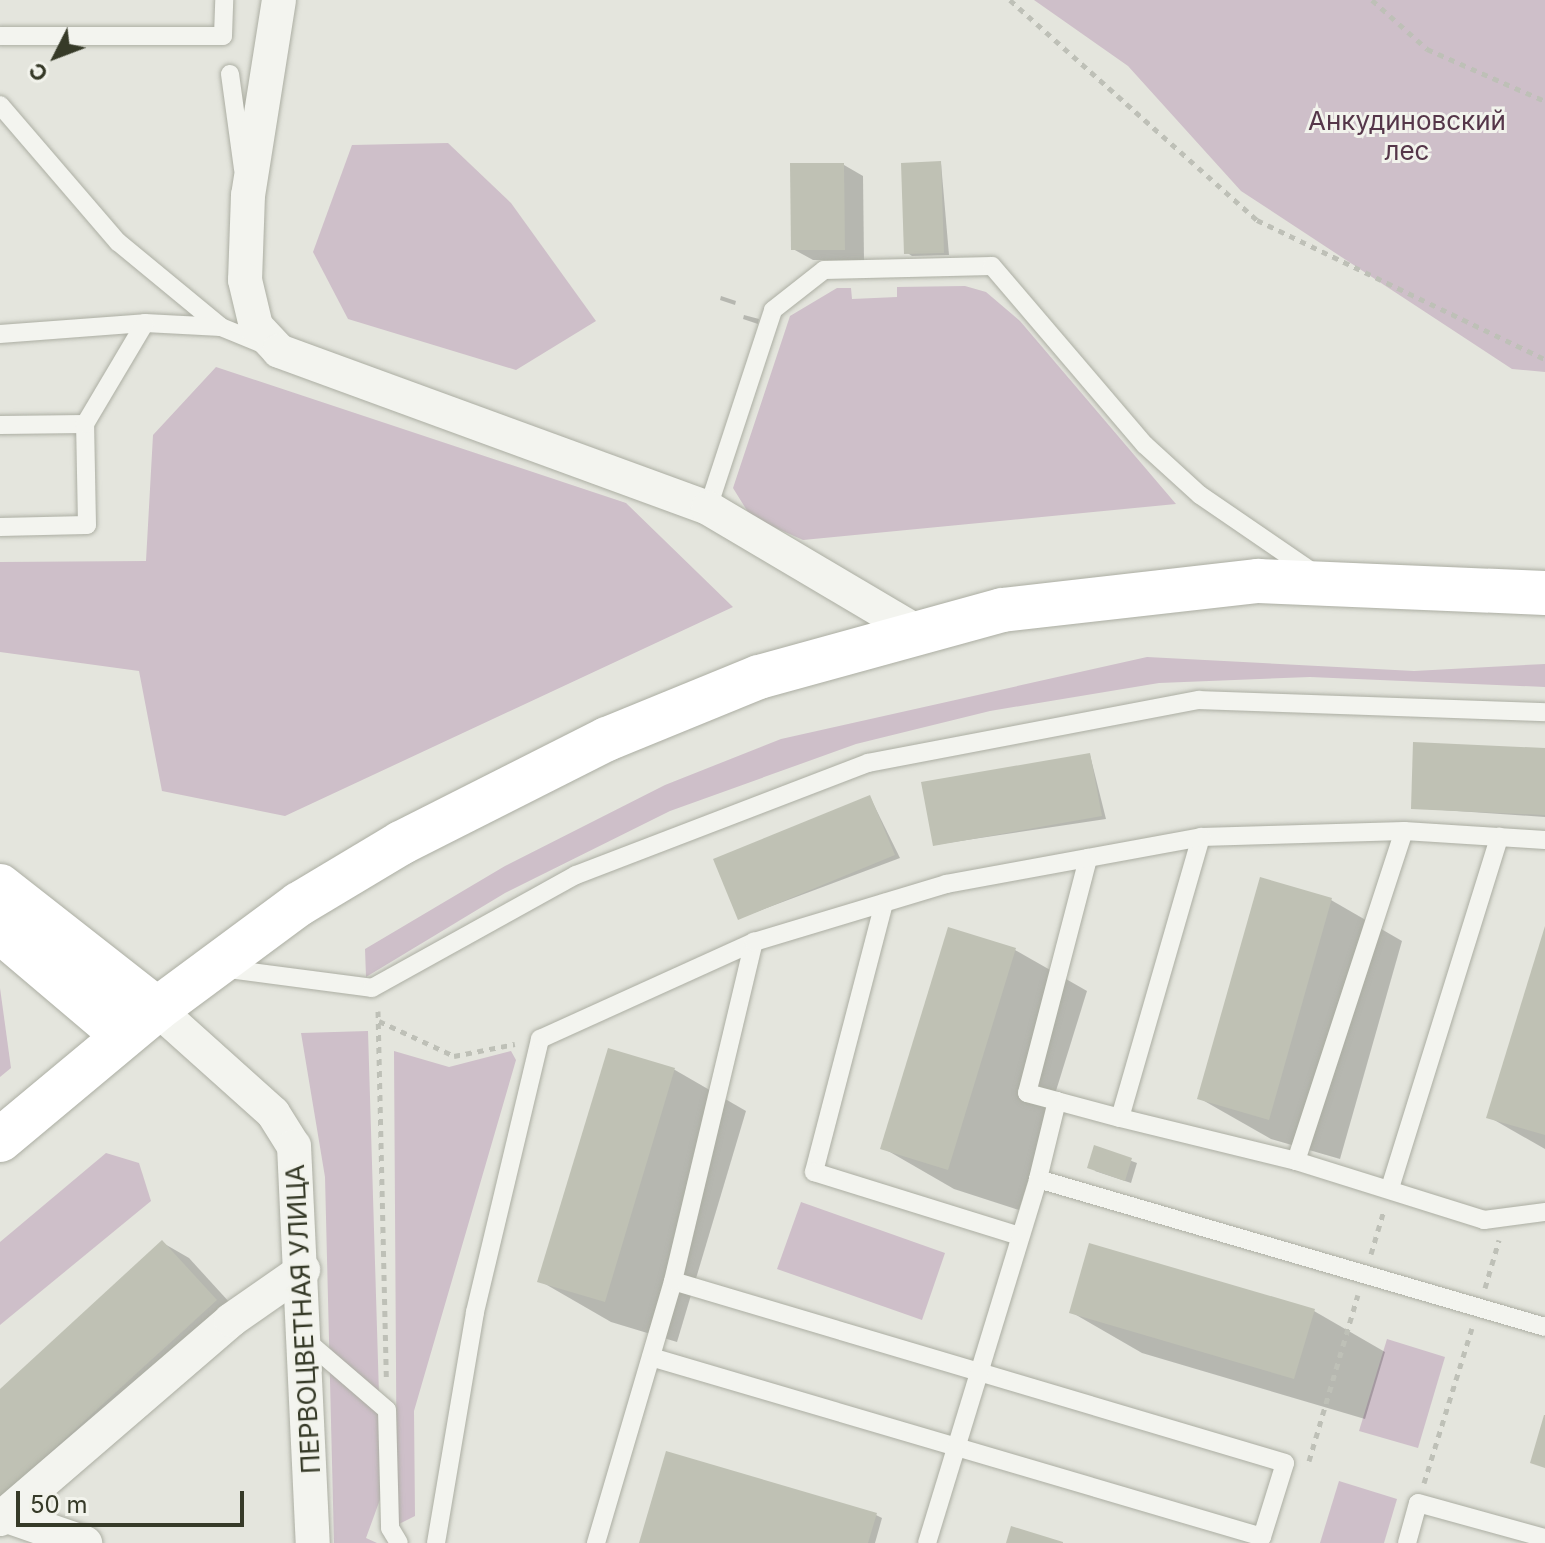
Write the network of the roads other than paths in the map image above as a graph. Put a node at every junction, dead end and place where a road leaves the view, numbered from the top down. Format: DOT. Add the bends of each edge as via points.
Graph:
graph roads {
  1 [pos="224,0"];
  2 [pos="279,0"];
  3 [pos="0,36"];
  4 [pos="230,74"];
  5 [pos="0,105"];
  6 [pos="248,195"];
  7 [pos="145,323"];
  8 [pos="221,327"];
  9 [pos="0,334"];
  10 [pos="279,351"];
  11 [pos="85,424"];
  12 [pos="0,425"];
  13 [pos="708,508"];
  14 [pos="0,527"];
  15 [pos="1326,581"];
  16 [pos="1545,593"];
  17 [pos="914,630"];
  18 [pos="1545,712"];
  19 [pos="1404,831"];
  20 [pos="1201,837"];
  21 [pos="1499,837"];
  22 [pos="1545,840"];
  23 [pos="1088,858"];
  24 [pos="0,886"];
  25 [pos="884,903"];
  26 [pos="0,931"];
  27 [pos="754,942"];
  28 [pos="213,967"];
  29 [pos="157,1009"];
  30 [pos="124,1036"];
  31 [pos="1057,1101"];
  32 [pos="1120,1118"];
  33 [pos="0,1140"];
  34 [pos="1296,1161"];
  35 [pos="1038,1179"];
  36 [pos="1390,1188"];
  37 [pos="1545,1212"];
  38 [pos="1020,1236"];
  39 [pos="303,1270"];
  40 [pos="673,1281"];
  41 [pos="1545,1327"];
  42 [pos="308,1342"];
  43 [pos="651,1357"];
  44 [pos="977,1367"];
  45 [pos="956,1442"];
  46 [pos="2,1517"];
  47 [pos="1545,1538"];
  48 [pos="85,1543"];
  49 [pos="313,1543"];
  50 [pos="399,1543"];
  51 [pos="436,1543"];
  52 [pos="596,1543"];
  53 [pos="927,1543"];
  54 [pos="1407,1543"];
  1 -- 3 [label="lane" via="223,36"];
  2 -- 6 [label="street"];
  4 -- 6 [label="lane"];
  5 -- 8 [label="lane" via="118,242"];
  6 -- 10 [label="street" via="245,280 256,326"];
  7 -- 8 [label="lane"];
  7 -- 9 [label="lane"];
  7 -- 11 [label="lane"];
  8 -- 10 [label="lane"];
  10 -- 13 [label="street"];
  11 -- 12 [label="lane"];
  11 -- 14 [label="lane" via="87,525"];
  13 -- 15 [label="lane" via="773,310 824,270 992,266 1145,445 1200,495"];
  13 -- 17 [label="street"];
  15 -- 16 [label="main road"];
  15 -- 17 [label="main road" via="1017,608"];
  17 -- 28 [label="main road" via="759,677 607,739 401,843"];
  18 -- 28 [label="lane" via="1199,700 868,763 576,875 377,986"];
  19 -- 20 [label="lane"];
  19 -- 21 [label="lane"];
  19 -- 34 [label="lane"];
  20 -- 23 [label="lane"];
  20 -- 32 [label="lane"];
  21 -- 22 [label="lane"];
  21 -- 36 [label="lane"];
  23 -- 25 [label="lane"];
  23 -- 31 [label="lane" via="1027,1093"];
  24 -- 29 [label="main road"];
  25 -- 27 [label="lane"];
  25 -- 38 [label="lane" via="814,1172"];
  26 -- 30 [label="main road"];
  27 -- 40 [label="lane"];
  27 -- 51 [label="lane" via="540,1039 475,1312"];
  28 -- 29 [label="main road"];
  29 -- 30 [label="main road"];
  29 -- 39 [label="street, ПЕРВОЦВЕТНАЯ УЛИЦА" via="273,1113 294,1146"];
  30 -- 33 [label="main road"];
  31 -- 32 [label="lane"];
  31 -- 35 [label="lane"];
  32 -- 34 [label="lane"];
  34 -- 36 [label="lane"];
  35 -- 38 [label="lane"];
  35 -- 41 [label="lane"];
  36 -- 37 [label="lane" via="1484,1220"];
  38 -- 44 [label="lane"];
  39 -- 42 [label="street, ПЕРВОЦВЕТНАЯ УЛИЦА"];
  39 -- 46 [label="street" via="231,1320"];
  40 -- 43 [label="lane"];
  40 -- 44 [label="lane"];
  42 -- 49 [label="street, ПЕРВОЦВЕТНАЯ УЛИЦА"];
  42 -- 50 [label="lane" via="387,1410 390,1528"];
  43 -- 45 [label="lane"];
  43 -- 52 [label="lane"];
  44 -- 45 [label="lane"];
  44 -- 45 [label="lane" via="1285,1463 1262,1537"];
  45 -- 53 [label="lane"];
  46 -- 48 [label="street"];
  47 -- 54 [label="lane" via="1418,1503"];
}
